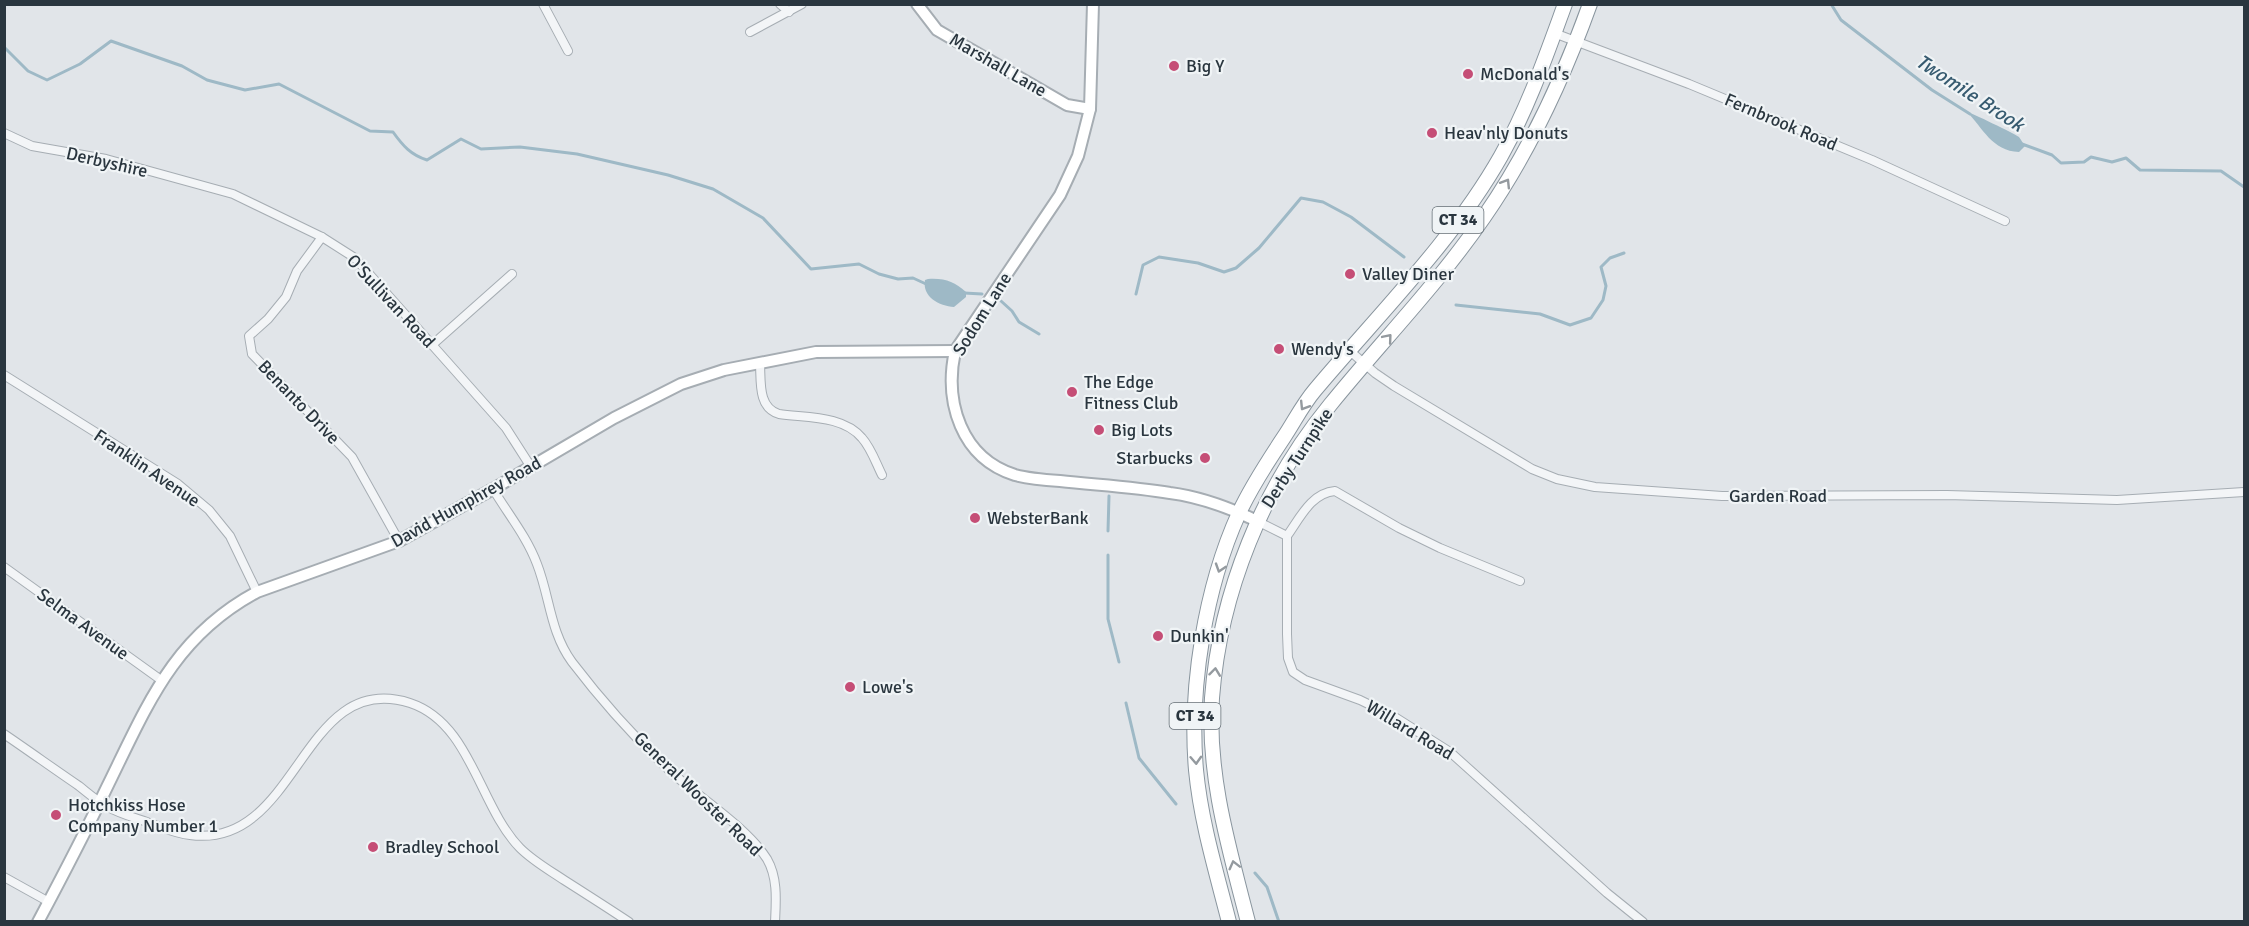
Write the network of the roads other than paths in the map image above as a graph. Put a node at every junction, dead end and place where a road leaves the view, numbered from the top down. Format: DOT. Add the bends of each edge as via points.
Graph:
graph roads {
  1 [pos="543,4"];
  2 [pos="780,4"];
  3 [pos="802,4"];
  4 [pos="917,4"];
  5 [pos="1093,4"];
  6 [pos="1565,4"];
  7 [pos="1590,4"];
  8 [pos="789,12"];
  9 [pos="750,32"];
  10 [pos="1554,33"];
  11 [pos="1576,42"];
  12 [pos="568,51"];
  13 [pos="1545,58"];
  14 [pos="1566,67"];
  15 [pos="1090,109"];
  16 [pos="4,133"];
  17 [pos="211,188"];
  18 [pos="2005,221"];
  19 [pos="322,237"];
  20 [pos="512,274"];
  21 [pos="432,345"];
  22 [pos="955,351"];
  23 [pos="1346,356"];
  24 [pos="760,364"];
  25 [pos="1361,370"];
  26 [pos="4,375"];
  27 [pos="531,466"];
  28 [pos="882,475"];
  29 [pos="493,489"];
  30 [pos="2244,492"];
  31 [pos="1239,513"];
  32 [pos="1257,521"];
  33 [pos="1287,536"];
  34 [pos="399,541"];
  35 [pos="4,567"];
  36 [pos="1520,581"];
  37 [pos="257,592"];
  38 [pos="161,680"];
  39 [pos="4,734"];
  40 [pos="100,802"];
  41 [pos="4,877"];
  42 [pos="49,902"];
  43 [pos="38,921"];
  44 [pos="629,921"];
  45 [pos="775,921"];
  46 [pos="1228,921"];
  47 [pos="1248,921"];
  48 [pos="1643,921"];
  1 -- 12 [label="street"];
  2 -- 8 [label="street"];
  3 -- 8 [label="street"];
  4 -- 15 [label="street, Marshall Lane" via="937,30 1067,105"];
  5 -- 15 [label="street, Sodom Lane"];
  6 -- 10 [label="highway, Derby Turnpike / CT 34"];
  7 -- 11 [label="highway, Derby Turnpike / CT 34"];
  8 -- 9 [label="street"];
  10 -- 11 [label="street, Fernbrook Road"];
  10 -- 13 [label="highway, Derby Turnpike / CT 34"];
  11 -- 14 [label="highway, Derby Turnpike / CT 34"];
  11 -- 18 [label="street, Fernbrook Road" via="1700,88"];
  13 -- 14 [label="highway"];
  13 -- 23 [label="highway, Derby Turnpike / CT 34" via="1531,97 1500,158 1467,208"];
  25 -- 14 [label="highway, Derby Turnpike / CT 34, one-way" via="1484,218"];
  15 -- 22 [label="street, Sodom Lane" via="1078,156 1060,195"];
  16 -- 17 [label="street, Derbyshire" via="32,146 106,159"];
  17 -- 19 [label="street, O'Sullivan Road" via="233,194"];
  19 -- 21 [label="street, O'Sullivan Road" via="355,258"];
  19 -- 34 [label="street, Benanto Drive" via="297,271 286,297 249,336 252,354 352,458"];
  20 -- 21 [label="street"];
  21 -- 27 [label="street, O'Sullivan Road" via="506,428"];
  22 -- 24 [label="street, David Humphrey Road" via="816,352"];
  22 -- 31 [label="street, Sodom Lane" via="950,372 958,420 965,436 996,466 1033,478 1204,498"];
  23 -- 25 [label="highway"];
  23 -- 31 [label="highway, Derby Turnpike / CT 34, one-way" via="1313,392"];
  24 -- 27 [label="street, David Humphrey Road" via="724,370 665,391"];
  24 -- 28 [label="street" via="763,401 770,411 850,427 864,441"];
  25 -- 30 [label="street, Garden Road" via="1532,469 1595,487 1722,496 1947,495 2105,500"];
  25 -- 32 [label="highway, Derby Turnpike / CT 34" via="1329,405 1293,457"];
  26 -- 37 [label="street, Franklin Avenue" via="178,484 230,536"];
  27 -- 29 [label="street, David Humphrey Road"];
  29 -- 34 [label="street, David Humphrey Road"];
  29 -- 45 [label="street, General Wooster Road" via="532,551 553,624 567,654 669,770 755,843 768,861 774,881"];
  31 -- 32 [label="street, Sodom Lane"];
  31 -- 46 [label="highway, CT 34, one-way" via="1211,598 1195,696 1196,770 1202,811"];
  32 -- 33 [label="street"];
  47 -- 32 [label="highway, CT 34, one-way" via="1223,825 1214,771 1212,699 1236,574"];
  33 -- 36 [label="street" via="1314,499 1324,492 1335,492 1440,548"];
  33 -- 48 [label="street, Willard Road" via="1288,658 1293,672 1393,716 1450,752"];
  34 -- 37 [label="street, David Humphrey Road"];
  35 -- 38 [label="street, Selma Avenue"];
  37 -- 38 [label="street, David Humphrey Road" via="216,618"];
  38 -- 40 [label="street, David Humphrey Road"];
  39 -- 40 [label="street"];
  40 -- 42 [label="street, David Humphrey Road"];
  40 -- 44 [label="street" via="189,836 230,830 250,821 267,806 336,717 359,704 404,701 430,712 448,728 503,826 521,849"];
  41 -- 42 [label="street"];
  42 -- 43 [label="street, David Humphrey Road"];
}
